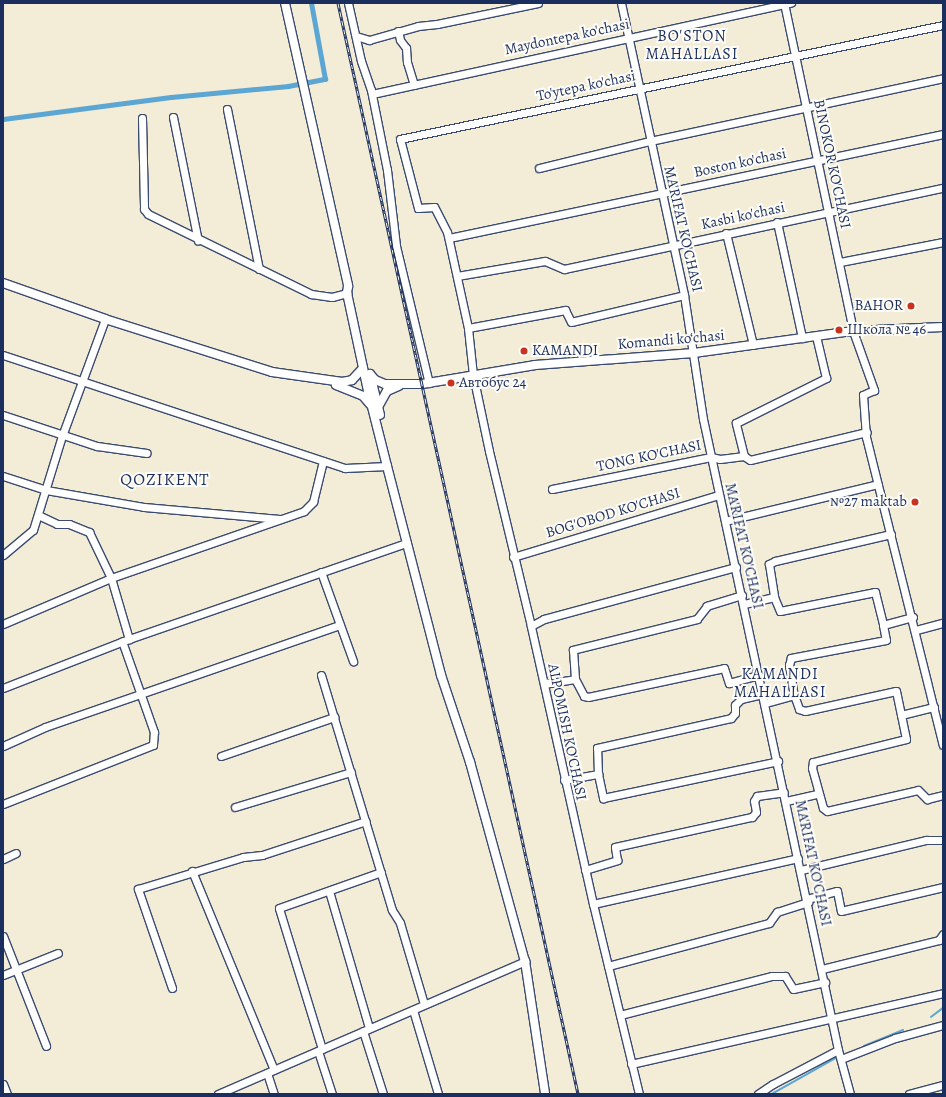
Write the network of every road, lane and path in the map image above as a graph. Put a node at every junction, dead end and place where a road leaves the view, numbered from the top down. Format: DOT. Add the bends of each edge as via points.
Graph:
graph roads {
  1 [pos="285,3"];
  2 [pos="348,3"];
  3 [pos="538,3"];
  4 [pos="621,3"];
  5 [pos="786,4"];
  6 [pos="943,25"];
  7 [pos="398,31"];
  8 [pos="356,36"];
  9 [pos="629,37"];
  10 [pos="796,57"];
  11 [pos="943,78"];
  12 [pos="414,85"];
  13 [pos="639,88"];
  14 [pos="372,94"];
  15 [pos="807,108"];
  16 [pos="227,109"];
  17 [pos="173,117"];
  18 [pos="142,118"];
  19 [pos="943,134"];
  20 [pos="400,139"];
  21 [pos="650,141"];
  22 [pos="818,159"];
  23 [pos="538,168"];
  24 [pos="943,188"];
  25 [pos="662,194"];
  26 [pos="829,211"];
  27 [pos="777,222"];
  28 [pos="726,233"];
  29 [pos="449,238"];
  30 [pos="198,241"];
  31 [pos="943,242"];
  32 [pos="673,244"];
  33 [pos="840,262"];
  34 [pos="259,269"];
  35 [pos="457,276"];
  36 [pos="3,284"];
  37 [pos="347,290"];
  38 [pos="684,295"];
  39 [pos="105,319"];
  40 [pos="468,328"];
  41 [pos="943,328"];
  42 [pos="853,332"];
  43 [pos="816,336"];
  44 [pos="802,338"];
  45 [pos="754,345"];
  46 [pos="694,353"];
  47 [pos="3,355"];
  48 [pos="363,368"];
  49 [pos="370,374"];
  50 [pos="473,375"];
  51 [pos="318,380"];
  52 [pos="81,381"];
  53 [pos="429,383"];
  54 [pos="401,385"];
  55 [pos="375,408"];
  56 [pos="3,415"];
  57 [pos="867,432"];
  58 [pos="62,436"];
  59 [pos="147,453"];
  60 [pos="744,456"];
  61 [pos="711,457"];
  62 [pos="323,461"];
  63 [pos="387,466"];
  64 [pos="3,476"];
  65 [pos="878,484"];
  66 [pos="552,489"];
  67 [pos="46,490"];
  68 [pos="719,495"];
  69 [pos="38,515"];
  70 [pos="281,520"];
  71 [pos="725,521"];
  72 [pos="891,534"];
  73 [pos="407,543"];
  74 [pos="3,555"];
  75 [pos="513,557"];
  76 [pos="736,568"];
  77 [pos="321,572"];
  78 [pos="110,578"];
  79 [pos="742,595"];
  80 [pos="774,597"];
  81 [pos="744,604"];
  82 [pos="913,617"];
  83 [pos="943,623"];
  84 [pos="3,624"];
  85 [pos="883,625"];
  86 [pos="340,626"];
  87 [pos="532,626"];
  88 [pos="916,630"];
  89 [pos="125,640"];
  90 [pos="353,661"];
  91 [pos="321,675"];
  92 [pos="759,675"];
  93 [pos="575,679"];
  94 [pos="444,680"];
  95 [pos="544,684"];
  96 [pos="3,688"];
  97 [pos="141,694"];
  98 [pos="763,694"];
  99 [pos="794,695"];
  100 [pos="765,703"];
  101 [pos="934,707"];
  102 [pos="901,715"];
  103 [pos="334,717"];
  104 [pos="942,732"];
  105 [pos="943,745"];
  106 [pos="3,746"];
  107 [pos="221,756"];
  108 [pos="778,761"];
  109 [pos="351,772"];
  110 [pos="598,774"];
  111 [pos="564,780"];
  112 [pos="784,792"];
  113 [pos="818,794"];
  114 [pos="943,795"];
  115 [pos="786,801"];
  116 [pos="3,804"];
  117 [pos="235,807"];
  118 [pos="366,821"];
  119 [pos="943,840"];
  120 [pos="16,853"];
  121 [pos="798,858"];
  122 [pos="3,859"];
  123 [pos="585,870"];
  124 [pos="801,870"];
  125 [pos="192,871"];
  126 [pos="381,872"];
  127 [pos="943,887"];
  128 [pos="329,891"];
  129 [pos="807,900"];
  130 [pos="592,904"];
  131 [pos="943,934"];
  132 [pos="3,936"];
  133 [pos="58,953"];
  134 [pos="525,961"];
  135 [pos="608,966"];
  136 [pos="822,969"];
  137 [pos="16,970"];
  138 [pos="3,975"];
  139 [pos="825,982"];
  140 [pos="172,988"];
  141 [pos="943,993"];
  142 [pos="424,1004"];
  143 [pos="413,1010"];
  144 [pos="620,1015"];
  145 [pos="832,1018"];
  146 [pos="943,1025"];
  147 [pos="366,1030"];
  148 [pos="46,1046"];
  149 [pos="320,1050"];
  150 [pos="838,1050"];
  151 [pos="841,1059"];
  152 [pos="631,1064"];
  153 [pos="274,1070"];
  154 [pos="267,1073"];
  155 [pos="3,1084"];
  156 [pos="943,1085"];
  157 [pos="6,1094"];
  158 [pos="219,1094"];
  159 [pos="274,1094"];
  160 [pos="332,1094"];
  161 [pos="383,1094"];
  162 [pos="438,1094"];
  163 [pos="545,1094"];
  164 [pos="639,1094"];
  165 [pos="758,1094"];
  166 [pos="850,1094"];
  167 [pos="909,1094"];
  1 -- 37 [label="main road"];
  2 -- 8 [label="street"];
  3 -- 7 [label="street"];
  4 -- 9 [label="street, MA'RIFAT KO'CHASI"];
  5 -- 9 [label="street, Maydontepa ko'chasi"];
  5 -- 10 [label="street, BINOKOR KO'CHASI"];
  6 -- 10 [label="street, To'ytepa ko'chasi"];
  7 -- 8 [label="street" via="369,40"];
  7 -- 12 [label="street" via="400,40 406,48 406,62"];
  8 -- 14 [label="street"];
  9 -- 12 [label="street, Maydontepa ko'chasi"];
  9 -- 13 [label="street, MA'RIFAT KO'CHASI"];
  10 -- 13 [label="street, To'ytepa ko'chasi"];
  10 -- 15 [label="street, BINOKOR KO'CHASI"];
  11 -- 15 [label="street"];
  12 -- 14 [label="street, Maydontepa ko'chasi"];
  13 -- 20 [label="street, To'ytepa ko'chasi"];
  13 -- 21 [label="street, MA'RIFAT KO'CHASI"];
  14 -- 53 [label="street" via="387,170 396,246"];
  15 -- 21 [label="street"];
  15 -- 22 [label="street, BINOKOR KO'CHASI"];
  16 -- 34 [label="street"];
  17 -- 30 [label="street"];
  18 -- 30 [label="street" via="144,209 148,214"];
  19 -- 22 [label="street, Boston ko'chasi"];
  20 -- 29 [label="street, ALPOMISH KO'CHASI" via="418,208 434,207"];
  21 -- 23 [label="street"];
  21 -- 25 [label="street, MA'RIFAT KO'CHASI"];
  22 -- 25 [label="street, Boston ko'chasi"];
  22 -- 26 [label="street, BINOKOR KO'CHASI"];
  24 -- 26 [label="street, Kasbi ko'chasi"];
  25 -- 29 [label="street, Boston ko'chasi"];
  25 -- 32 [label="street, MA'RIFAT KO'CHASI"];
  26 -- 27 [label="street, Kasbi ko'chasi"];
  26 -- 33 [label="street, BINOKOR KO'CHASI"];
  27 -- 28 [label="street, Kasbi ko'chasi"];
  27 -- 44 [label="street"];
  28 -- 32 [label="street, Kasbi ko'chasi"];
  28 -- 45 [label="street"];
  29 -- 35 [label="street, ALPOMISH KO'CHASI"];
  30 -- 34 [label="street"];
  31 -- 33 [label="street"];
  32 -- 35 [label="street, Kasbi ko'chasi" via="564,269 545,261"];
  32 -- 38 [label="street, MA'RIFAT KO'CHASI"];
  33 -- 42 [label="street, BINOKOR KO'CHASI"];
  34 -- 37 [label="street" via="311,294 332,297"];
  35 -- 40 [label="street, ALPOMISH KO'CHASI"];
  36 -- 39 [label="main road"];
  37 -- 48 [label="main road"];
  37 -- 49 [label="main road" via="352,292"];
  38 -- 40 [label="street" via="571,322 565,310"];
  38 -- 46 [label="street, MA'RIFAT KO'CHASI"];
  39 -- 51 [label="main road" via="272,372"];
  39 -- 52 [label="street"];
  40 -- 50 [label="street, ALPOMISH KO'CHASI"];
  41 -- 42 [label="main road, Komandi ko‘chasi"];
  42 -- 43 [label="main road, Komandi ko‘chasi"];
  42 -- 57 [label="street, BINOKOR KO'CHASI" via="874,390 863,395"];
  43 -- 44 [label="main road, Komandi ko‘chasi"];
  43 -- 60 [label="street" via="826,378 736,423"];
  44 -- 45 [label="main road, Komandi ko‘chasi"];
  45 -- 46 [label="main road, Komandi ko‘chasi"];
  46 -- 50 [label="main road, Komandi ko‘chasi" via="535,365"];
  46 -- 61 [label="street, MA'RIFAT KO'CHASI"];
  47 -- 52 [label="street"];
  48 -- 51 [label="main road" via="352,380"];
  48 -- 55 [label="main road"];
  49 -- 54 [label="main road, Komandi ko‘chasi" via="375,380 385,384"];
  49 -- 55 [label="main road"];
  50 -- 53 [label="main road, Komandi ko‘chasi"];
  50 -- 75 [label="street, ALPOMISH KO'CHASI"];
  51 -- 55 [label="main road" via="349,388 363,396"];
  52 -- 58 [label="street"];
  52 -- 62 [label="street"];
  53 -- 54 [label="main road, Komandi ko‘chasi"];
  54 -- 55 [label="main road, Komandi ko‘chasi" via="387,391"];
  55 -- 63 [label="main road"];
  55 -- 94 [label="main road" via="446,674"];
  56 -- 58 [label="street"];
  57 -- 60 [label="street, TONG KO'CHASI" via="750,460"];
  57 -- 65 [label="street"];
  58 -- 59 [label="street" via="97,446"];
  58 -- 67 [label="street"];
  60 -- 61 [label="street, TONG KO'CHASI" via="720,459"];
  61 -- 66 [label="street, TONG KO'CHASI"];
  61 -- 68 [label="street, MA'RIFAT KO'CHASI"];
  62 -- 63 [label="street" via="344,468"];
  62 -- 70 [label="street" via="313,502 304,511"];
  63 -- 73 [label="main road"];
  64 -- 67 [label="street"];
  65 -- 71 [label="street"];
  65 -- 72 [label="street"];
  67 -- 69 [label="street"];
  67 -- 70 [label="street" via="144,507"];
  68 -- 71 [label="street, MA'RIFAT KO'CHASI"];
  68 -- 75 [label="street, BOG'OBOD KO'CHASI"];
  69 -- 74 [label="street" via="33,530"];
  69 -- 78 [label="street" via="57,524 69,524 89,532"];
  70 -- 78 [label="street"];
  71 -- 76 [label="street, MA'RIFAT KO'CHASI"];
  72 -- 80 [label="street" via="775,560 769,564"];
  72 -- 82 [label="street"];
  73 -- 77 [label="street"];
  73 -- 94 [label="main road"];
  75 -- 87 [label="street, ALPOMISH KO'CHASI"];
  76 -- 79 [label="street, MA'RIFAT KO'CHASI"];
  76 -- 87 [label="street" via="544,619"];
  77 -- 86 [label="street"];
  77 -- 89 [label="street"];
  78 -- 84 [label="street"];
  78 -- 89 [label="street"];
  79 -- 81 [label="street, MA'RIFAT KO'CHASI"];
  79 -- 93 [label="street" via="707,606 697,619 573,650"];
  80 -- 81 [label="street"];
  80 -- 85 [label="street" via="780,611 875,592"];
  81 -- 92 [label="street, MA'RIFAT KO'CHASI"];
  82 -- 85 [label="street"];
  82 -- 88 [label="street"];
  83 -- 88 [label="street"];
  85 -- 99 [label="street" via="886,640 791,658 789,665"];
  86 -- 90 [label="street"];
  86 -- 97 [label="street"];
  87 -- 95 [label="street, ALPOMISH KO'CHASI"];
  88 -- 101 [label="street"];
  89 -- 96 [label="street"];
  89 -- 97 [label="street"];
  91 -- 103 [label="street"];
  92 -- 93 [label="street" via="729,683 724,668 588,697 584,696"];
  92 -- 98 [label="street, MA'RIFAT KO'CHASI"];
  93 -- 95 [label="street"];
  94 -- 134 [label="main road" via="479,791"];
  95 -- 111 [label="street, ALPOMISH KO'CHASI"];
  97 -- 106 [label="street" via="45,727"];
  97 -- 116 [label="street" via="154,732 153,745"];
  98 -- 100 [label="street, MA'RIFAT KO'CHASI"];
  98 -- 110 [label="street" via="741,699 735,705 735,713 731,718 598,748"];
  99 -- 100 [label="street"];
  99 -- 102 [label="street" via="799,709 805,710 896,691"];
  100 -- 108 [label="street, MA'RIFAT KO'CHASI"];
  101 -- 102 [label="street"];
  101 -- 104 [label="street"];
  102 -- 113 [label="street" via="906,739 814,762 812,768"];
  103 -- 107 [label="street"];
  103 -- 109 [label="street"];
  104 -- 105 [label="street"];
  108 -- 110 [label="street" via="603,798"];
  108 -- 112 [label="street, MA'RIFAT KO'CHASI"];
  109 -- 117 [label="street"];
  109 -- 118 [label="street"];
  110 -- 111 [label="street"];
  111 -- 123 [label="street, ALPOMISH KO'CHASI"];
  112 -- 115 [label="street, MA'RIFAT KO'CHASI"];
  112 -- 123 [label="street" via="757,796 754,801 756,812 752,817 615,848 617,860"];
  113 -- 114 [label="street" via="820,804 828,811 918,790 927,799"];
  113 -- 115 [label="street"];
  115 -- 121 [label="street, MA'RIFAT KO'CHASI"];
  118 -- 125 [label="street" via="262,856 252,855"];
  118 -- 126 [label="street"];
  119 -- 124 [label="street" via="926,840"];
  120 -- 122 [label="street"];
  121 -- 124 [label="street, MA'RIFAT KO'CHASI"];
  121 -- 130 [label="street"];
  123 -- 130 [label="street, ALPOMISH KO'CHASI"];
  124 -- 129 [label="street, MA'RIFAT KO'CHASI"];
  125 -- 140 [label="street" via="138,889"];
  125 -- 153 [label="street"];
  126 -- 128 [label="street"];
  126 -- 142 [label="street" via="392,910 400,923"];
  127 -- 129 [label="street" via="841,911 837,891"];
  128 -- 147 [label="street"];
  128 -- 149 [label="street" via="279,908"];
  129 -- 135 [label="street" via="777,912 769,923"];
  129 -- 136 [label="street, MA'RIFAT KO'CHASI"];
  130 -- 135 [label="street, ALPOMISH KO'CHASI"];
  131 -- 136 [label="street" via="939,940"];
  132 -- 137 [label="street"];
  133 -- 137 [label="street"];
  134 -- 142 [label="street"];
  134 -- 163 [label="main road"];
  135 -- 144 [label="street, ALPOMISH KO'CHASI"];
  136 -- 139 [label="street, MA'RIFAT KO'CHASI"];
  137 -- 138 [label="street"];
  137 -- 148 [label="street"];
  139 -- 144 [label="street" via="793,989 785,976 772,976"];
  139 -- 145 [label="street, MA'RIFAT KO'CHASI"];
  141 -- 145 [label="street"];
  142 -- 143 [label="street"];
  143 -- 147 [label="street"];
  143 -- 162 [label="street"];
  144 -- 152 [label="street, ALPOMISH KO'CHASI"];
  145 -- 150 [label="street, MA'RIFAT KO'CHASI"];
  145 -- 152 [label="street"];
  146 -- 151 [label="street" via="895,1038"];
  147 -- 149 [label="street"];
  147 -- 161 [label="street"];
  149 -- 153 [label="street"];
  149 -- 160 [label="street"];
  150 -- 151 [label="street, MA'RIFAT KO'CHASI"];
  150 -- 165 [label="street"];
  151 -- 166 [label="street, MA'RIFAT KO'CHASI"];
  152 -- 164 [label="street, ALPOMISH KO'CHASI"];
  153 -- 154 [label="street"];
  154 -- 158 [label="street"];
  154 -- 159 [label="street"];
  155 -- 157 [label="street"];
  156 -- 167 [label="street"];
}
